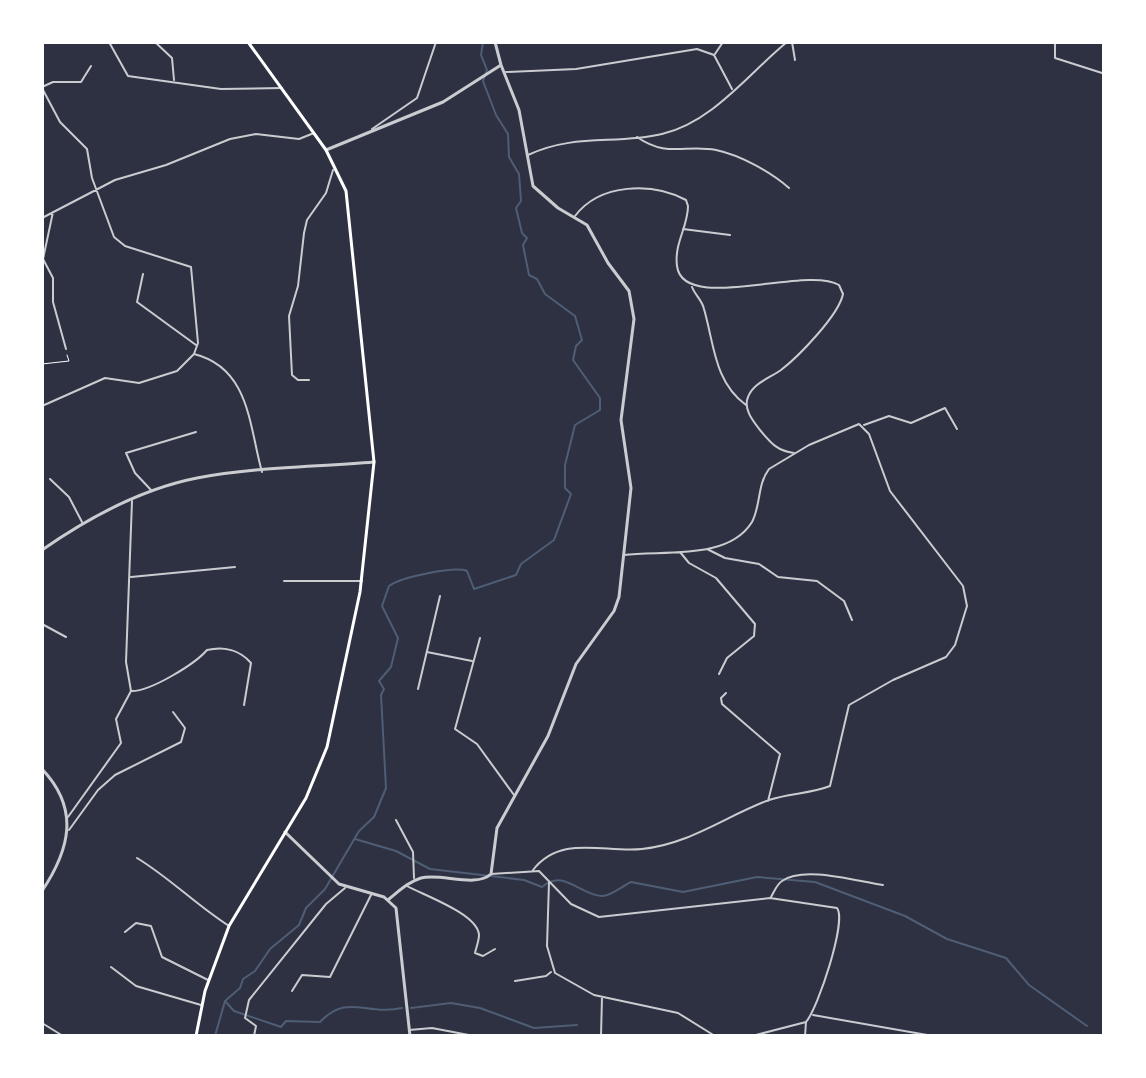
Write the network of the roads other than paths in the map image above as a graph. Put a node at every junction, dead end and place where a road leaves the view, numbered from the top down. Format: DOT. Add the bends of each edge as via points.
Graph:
graph roads {
  1 [pos="109,42"];
  2 [pos="155,42"];
  3 [pos="248,42"];
  4 [pos="436,42"];
  5 [pos="495,42"];
  6 [pos="723,42"];
  7 [pos="790,42"];
  8 [pos="1055,42"];
  9 [pos="714,55"];
  10 [pos="795,60"];
  11 [pos="501,65"];
  12 [pos="91,66"];
  13 [pos="506,72"];
  14 [pos="1102,73"];
  15 [pos="174,80"];
  16 [pos="42,87"];
  17 [pos="282,88"];
  18 [pos="733,91"];
  19 [pos="371,130"];
  20 [pos="314,133"];
  21 [pos="636,137"];
  22 [pos="326,150"];
  23 [pos="527,155"];
  24 [pos="335,165"];
  25 [pos="96,188"];
  26 [pos="789,188"];
  27 [pos="53,212"];
  28 [pos="575,216"];
  29 [pos="42,218"];
  30 [pos="681,229"];
  31 [pos="730,235"];
  32 [pos="143,274"];
  33 [pos="691,286"];
  34 [pos="197,346"];
  35 [pos="66,349"];
  36 [pos="194,354"];
  37 [pos="309,380"];
  38 [pos="746,405"];
  39 [pos="42,406"];
  40 [pos="863,425"];
  41 [pos="957,429"];
  42 [pos="196,432"];
  43 [pos="795,453"];
  44 [pos="374,462"];
  45 [pos="262,472"];
  46 [pos="50,479"];
  47 [pos="153,492"];
  48 [pos="132,500"];
  49 [pos="82,524"];
  50 [pos="706,549"];
  51 [pos="42,550"];
  52 [pos="679,551"];
  53 [pos="622,555"];
  54 [pos="235,567"];
  55 [pos="129,577"];
  56 [pos="284,581"];
  57 [pos="362,581"];
  58 [pos="440,596"];
  59 [pos="852,620"];
  60 [pos="42,624"];
  61 [pos="66,637"];
  62 [pos="480,638"];
  63 [pos="426,652"];
  64 [pos="473,661"];
  65 [pos="719,674"];
  66 [pos="418,689"];
  67 [pos="131,691"];
  68 [pos="726,693"];
  69 [pos="244,705"];
  70 [pos="173,712"];
  71 [pos="42,769"];
  72 [pos="514,795"];
  73 [pos="768,801"];
  74 [pos="68,817"];
  75 [pos="396,820"];
  76 [pos="69,830"];
  77 [pos="285,832"];
  78 [pos="137,858"];
  79 [pos="533,870"];
  80 [pos="491,874"];
  81 [pos="415,881"];
  82 [pos="549,881"];
  83 [pos="883,885"];
  84 [pos="406,886"];
  85 [pos="346,887"];
  86 [pos="42,891"];
  87 [pos="371,894"];
  88 [pos="770,898"];
  89 [pos="389,899"];
  90 [pos="229,926"];
  91 [pos="125,932"];
  92 [pos="495,949"];
  93 [pos="111,967"];
  94 [pos="552,970"];
  95 [pos="209,981"];
  96 [pos="515,981"];
  97 [pos="292,991"];
  98 [pos="602,997"];
  99 [pos="202,1005"];
  100 [pos="812,1015"];
  101 [pos="806,1022"];
  102 [pos="42,1023"];
  103 [pos="408,1030"];
  104 [pos="63,1036"];
  105 [pos="195,1036"];
  106 [pos="254,1036"];
  107 [pos="410,1036"];
  108 [pos="474,1036"];
  109 [pos="601,1036"];
  110 [pos="715,1036"];
  111 [pos="752,1036"];
  112 [pos="805,1036"];
  113 [pos="933,1036"];
  1 -- 15 [label="street" via="125,75"];
  2 -- 15 [label="street" via="172,58"];
  3 -- 17 [label="main road"];
  4 -- 19 [label="street" via="417,98"];
  5 -- 11 [label="street"];
  6 -- 9 [label="street"];
  7 -- 10 [label="street"];
  7 -- 18 [label="street"];
  8 -- 14 [label="street" via="1055,58"];
  9 -- 13 [label="street" via="688,50 585,68"];
  9 -- 18 [label="street"];
  11 -- 13 [label="street"];
  11 -- 19 [label="street" via="443,102"];
  12 -- 16 [label="street" via="81,82"];
  13 -- 23 [label="street"];
  15 -- 17 [label="street" via="221,89"];
  16 -- 25 [label="street" via="60,122 87,149"];
  17 -- 20 [label="main road"];
  18 -- 21 [label="street" via="671,131"];
  19 -- 22 [label="street"];
  20 -- 22 [label="main road"];
  20 -- 25 [label="street" via="299,139 237,137"];
  21 -- 23 [label="street" via="561,141"];
  21 -- 26 [label="street" via="660,150 722,152"];
  22 -- 24 [label="main road"];
  23 -- 28 [label="street" via="533,186"];
  24 -- 37 [label="street" via="326,193 305,225 289,316 292,375"];
  24 -- 44 [label="main road" via="351,217"];
  25 -- 27 [label="street"];
  25 -- 34 [label="street" via="118,242 191,267"];
  27 -- 29 [label="street"];
  27 -- 35 [label="street" via="43,253"];
  28 -- 30 [label="street" via="594,198 643,188 687,201"];
  28 -- 53 [label="street" via="591,230 627,286 633,308 621,420 631,488"];
  30 -- 31 [label="street"];
  30 -- 33 [label="street" via="677,269"];
  32 -- 34 [label="street" via="137,302"];
  33 -- 38 [label="street" via="704,308 723,379"];
  33 -- 38 [label="street" via="715,289 814,278 842,291 836,310 800,353 754,388"];
  34 -- 36 [label="street"];
  36 -- 39 [label="street" via="177,371 139,383 105,378"];
  36 -- 45 [label="street" via="213,362 242,391"];
  38 -- 43 [label="street" via="776,448"];
  40 -- 41 [label="street" via="889,416 911,423 945,408"];
  40 -- 43 [label="street" via="852,425"];
  40 -- 73 [label="street" via="890,491 963,586 967,606 946,657 858,697 844,714 830,786"];
  42 -- 47 [label="street" via="126,453"];
  43 -- 50 [label="street" via="766,472 759,506 747,529"];
  44 -- 45 [label="street"];
  44 -- 57 [label="main road"];
  45 -- 47 [label="street" via="198,477"];
  46 -- 49 [label="street" via="69,497"];
  47 -- 48 [label="street"];
  48 -- 49 [label="street"];
  48 -- 55 [label="street"];
  49 -- 51 [label="street"];
  50 -- 52 [label="street"];
  50 -- 59 [label="street" via="759,564 778,577 817,581 844,601"];
  52 -- 53 [label="street"];
  52 -- 65 [label="street" via="716,578 755,624 754,636 727,658"];
  53 -- 72 [label="street" via="616,607 576,664 548,736"];
  54 -- 55 [label="street"];
  55 -- 67 [label="street" via="126,662"];
  56 -- 57 [label="street"];
  57 -- 77 [label="main road" via="327,747"];
  58 -- 63 [label="street"];
  60 -- 61 [label="street"];
  62 -- 64 [label="street"];
  63 -- 64 [label="street"];
  63 -- 66 [label="street"];
  64 -- 72 [label="street" via="455,729 477,744"];
  67 -- 69 [label="street" via="148,688 195,663 207,650 220,648 240,653 251,663"];
  67 -- 74 [label="street" via="116,719 120,749"];
  68 -- 73 [label="street" via="722,704 780,754"];
  70 -- 76 [label="street" via="185,728 181,742 115,775"];
  71 -- 74 [label="street"];
  72 -- 80 [label="street" via="495,836"];
  73 -- 79 [label="street" via="690,838 615,851 578,845 553,854"];
  74 -- 76 [label="street"];
  75 -- 81 [label="street" via="413,852"];
  76 -- 86 [label="street"];
  77 -- 85 [label="street"];
  77 -- 90 [label="main road"];
  78 -- 90 [label="street" via="169,876 190,899"];
  79 -- 80 [label="street"];
  79 -- 82 [label="street"];
  80 -- 81 [label="street" via="481,880"];
  81 -- 84 [label="street"];
  82 -- 88 [label="street" via="571,904 599,917"];
  82 -- 94 [label="street" via="546,923"];
  83 -- 88 [label="street" via="838,876 794,877 780,883"];
  84 -- 89 [label="street"];
  84 -- 92 [label="street" via="449,906 475,926 475,953 483,956"];
  85 -- 87 [label="street"];
  85 -- 106 [label="street" via="326,904 249,1000 245,1018 256,1026"];
  87 -- 89 [label="street"];
  87 -- 97 [label="street" via="330,977 302,975"];
  88 -- 100 [label="street" via="832,905 841,912"];
  89 -- 103 [label="street" via="398,915"];
  90 -- 95 [label="main road"];
  91 -- 95 [label="street" via="132,924 151,926 162,957"];
  93 -- 99 [label="street" via="136,986"];
  94 -- 96 [label="street" via="546,976"];
  94 -- 98 [label="street"];
  95 -- 99 [label="main road"];
  98 -- 109 [label="street"];
  98 -- 110 [label="street" via="671,1011"];
  99 -- 105 [label="main road"];
  100 -- 101 [label="street"];
  100 -- 113 [label="street"];
  101 -- 111 [label="street"];
  101 -- 112 [label="street"];
  102 -- 104 [label="street"];
  103 -- 107 [label="street"];
  103 -- 108 [label="street" via="432,1028"];
}
